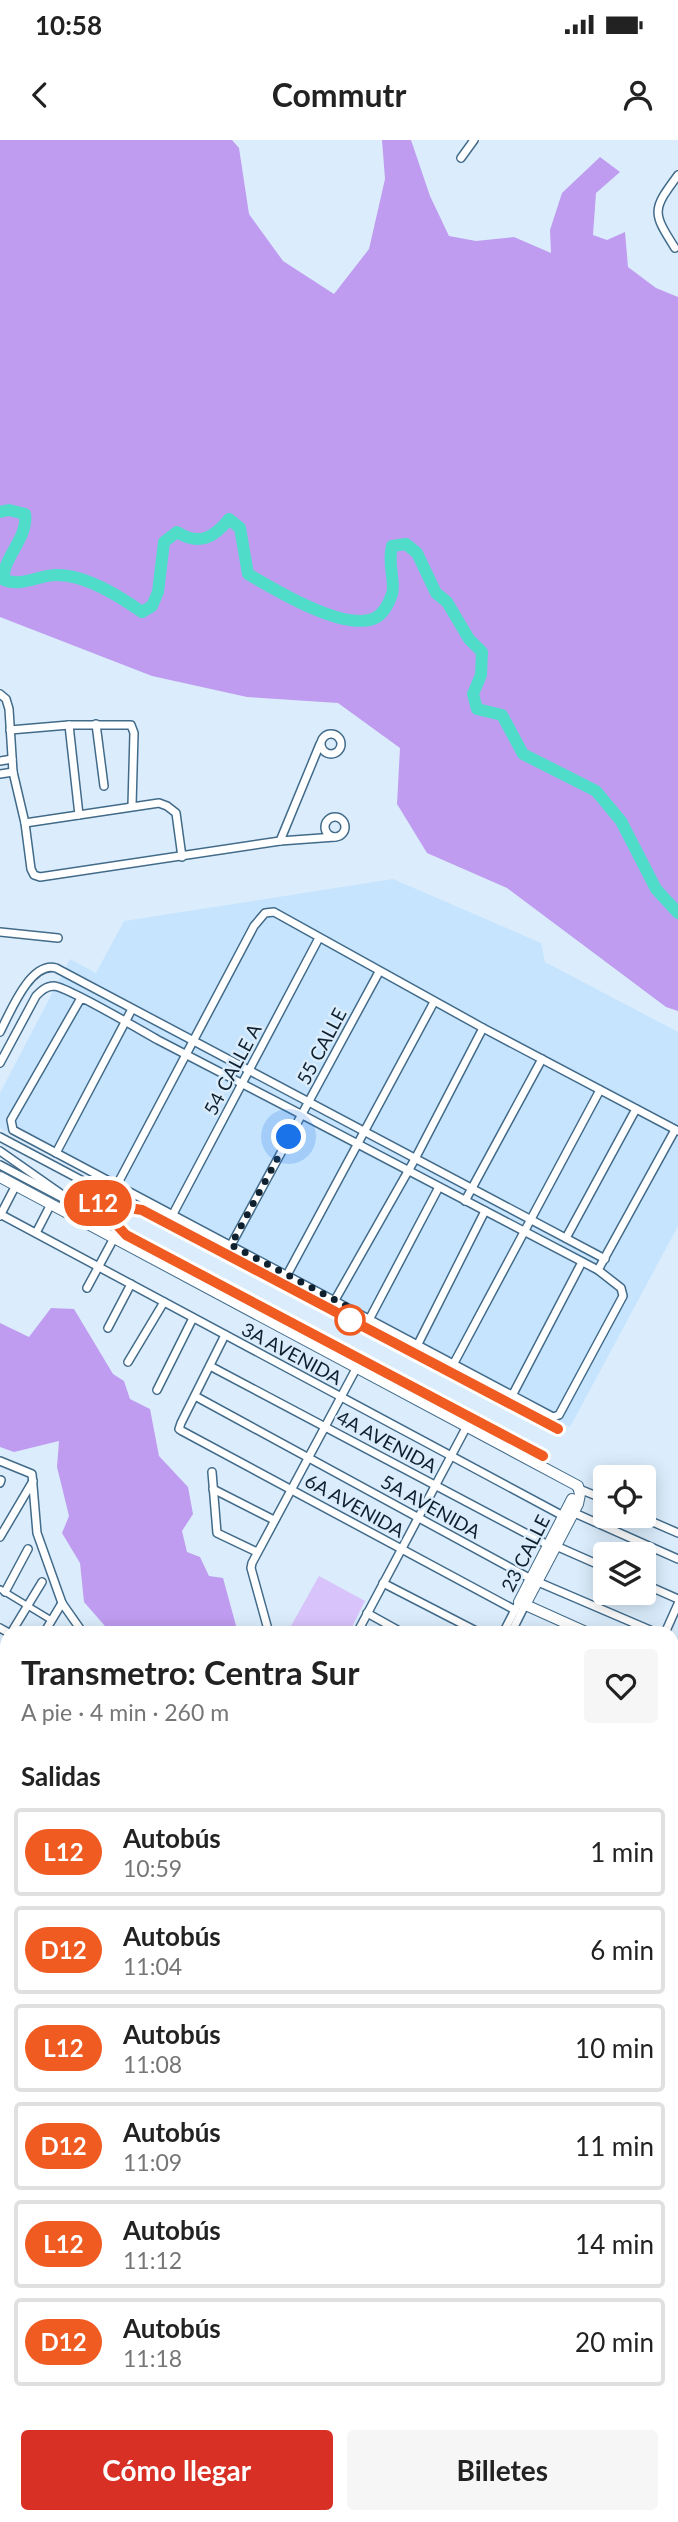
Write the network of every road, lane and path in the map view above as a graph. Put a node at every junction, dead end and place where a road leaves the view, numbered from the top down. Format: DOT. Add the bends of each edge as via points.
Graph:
graph roads {
  1 [pos="474,140"];
  2 [pos="461,158"];
  3 [pos="678,175"];
  4 [pos="675,248"];
  5 [pos="0,694"];
  6 [pos="69,724"];
  7 [pos="96,724"];
  8 [pos="10,730"];
  9 [pos="320,744"];
  10 [pos="12,759"];
  11 [pos="0,761"];
  12 [pos="13,772"];
  13 [pos="0,774"];
  14 [pos="104,786"];
  15 [pos="132,806"];
  16 [pos="79,815"];
  17 [pos="25,823"];
  18 [pos="335,837"];
  19 [pos="280,841"];
  20 [pos="182,857"];
  21 [pos="0,932"];
  22 [pos="58,938"];
  23 [pos="320,938"];
  24 [pos="379,972"];
  25 [pos="81,998"];
  26 [pos="434,1002"];
  27 [pos="132,1009"];
  28 [pos="124,1022"];
  29 [pos="483,1028"];
  30 [pos="0,1032"];
  31 [pos="194,1042"];
  32 [pos="186,1054"];
  33 [pos="542,1059"];
  34 [pos="0,1063"];
  35 [pos="249,1071"];
  36 [pos="242,1084"];
  37 [pos="600,1090"];
  38 [pos="308,1102"];
  39 [pos="636,1109"];
  40 [pos="300,1115"];
  41 [pos="676,1130"];
  42 [pos="364,1132"];
  43 [pos="0,1137"];
  44 [pos="357,1144"];
  45 [pos="0,1151"];
  46 [pos="56,1153"];
  47 [pos="415,1159"];
  48 [pos="0,1166"];
  49 [pos="407,1172"];
  50 [pos="0,1177"];
  51 [pos="16,1185"];
  52 [pos="117,1185"];
  53 [pos="439,1187"];
  54 [pos="472,1189"];
  55 [pos="465,1200"];
  56 [pos="51,1204"];
  57 [pos="90,1209"];
  58 [pos="485,1211"];
  59 [pos="173,1214"];
  60 [pos="0,1215"];
  61 [pos="530,1220"];
  62 [pos="524,1231"];
  63 [pos="36,1233"];
  64 [pos="126,1235"];
  65 [pos="114,1237"];
  66 [pos="566,1238"];
  67 [pos="231,1245"];
  68 [pos="135,1249"];
  69 [pos="605,1259"];
  70 [pos="582,1262"];
  71 [pos="98,1267"];
  72 [pos="598,1270"];
  73 [pos="287,1275"];
  74 [pos="131,1284"];
  75 [pos="87,1288"];
  76 [pos="335,1300"];
  77 [pos="164,1302"];
  78 [pos="193,1318"];
  79 [pos="370,1318"];
  80 [pos="108,1328"];
  81 [pos="225,1335"];
  82 [pos="418,1344"];
  83 [pos="128,1362"];
  84 [pos="454,1363"];
  85 [pos="210,1366"];
  86 [pos="357,1367"];
  87 [pos="157,1390"];
  88 [pos="513,1394"];
  89 [pos="195,1396"];
  90 [pos="342,1397"];
  91 [pos="467,1426"];
  92 [pos="326,1427"];
  93 [pos="451,1456"];
  94 [pos="309,1458"];
  95 [pos="0,1461"];
  96 [pos="212,1472"];
  97 [pos="33,1480"];
  98 [pos="435,1485"];
  99 [pos="574,1486"];
  100 [pos="213,1489"];
  101 [pos="291,1490"];
  102 [pos="593,1494"];
  103 [pos="569,1514"];
  104 [pos="418,1517"];
  105 [pos="0,1518"];
  106 [pos="274,1520"];
  107 [pos="656,1523"];
  108 [pos="8,1524"];
  109 [pos="678,1533"];
  110 [pos="0,1537"];
  111 [pos="552,1546"];
  112 [pos="28,1549"];
  113 [pos="401,1550"];
  114 [pos="257,1552"];
  115 [pos="678,1559"];
  116 [pos="593,1562"];
  117 [pos="534,1580"];
  118 [pos="42,1582"];
  119 [pos="383,1583"];
  120 [pos="656,1589"];
  121 [pos="3,1591"];
  122 [pos="678,1599"];
  123 [pos="62,1603"];
  124 [pos="678,1604"];
  125 [pos="27,1606"];
  126 [pos="520,1606"];
  127 [pos="367,1613"];
  128 [pos="51,1620"];
  129 [pos="14,1626"];
  130 [pos="48,1626"];
  131 [pos="77,1626"];
  132 [pos="267,1626"];
  133 [pos="360,1626"];
  134 [pos="390,1626"];
  135 [pos="466,1626"];
  136 [pos="507,1626"];
  137 [pos="513,1626"];
  138 [pos="570,1626"];
  139 [pos="641,1626"];
  140 [pos="668,1626"];
  1 -- 2 [label="street"];
  3 -- 4 [label="street" via="657,214"];
  5 -- 8 [label="street" via="9,709"];
  6 -- 7 [label="street"];
  6 -- 8 [label="street"];
  6 -- 16 [label="street"];
  7 -- 14 [label="street"];
  7 -- 15 [label="street" via="131,725"];
  8 -- 10 [label="street"];
  9 -- 19 [label="street"];
  10 -- 11 [label="street"];
  10 -- 12 [label="street"];
  12 -- 13 [label="street"];
  12 -- 17 [label="street"];
  15 -- 16 [label="street"];
  15 -- 20 [label="street" via="159,803 176,813"];
  16 -- 17 [label="street"];
  17 -- 20 [label="street" via="31,869 40,877"];
  18 -- 19 [label="street"];
  19 -- 20 [label="street"];
  21 -- 22 [label="street"];
  23 -- 24 [label="street"];
  23 -- 31 [label="street" via="274,912 265,913"];
  23 -- 35 [label="street, 54 CALLE A"];
  24 -- 26 [label="street"];
  24 -- 38 [label="street, 55 CALLE"];
  25 -- 28 [label="street"];
  25 -- 34 [label="street" via="60,987 45,988 36,996"];
  25 -- 46 [label="street" via="11,1120 13,1130"];
  26 -- 29 [label="street"];
  26 -- 42 [label="street"];
  27 -- 28 [label="street"];
  27 -- 30 [label="street" via="56,968 44,968 32,976"];
  27 -- 31 [label="street"];
  28 -- 32 [label="street"];
  28 -- 46 [label="street"];
  29 -- 33 [label="street"];
  29 -- 47 [label="street"];
  31 -- 32 [label="street"];
  31 -- 35 [label="street"];
  32 -- 36 [label="street"];
  32 -- 52 [label="street"];
  33 -- 37 [label="street"];
  33 -- 54 [label="street"];
  35 -- 36 [label="street, 54 CALLE A"];
  35 -- 38 [label="street"];
  36 -- 40 [label="street"];
  36 -- 59 [label="street, 54 CALLE A"];
  37 -- 39 [label="street"];
  37 -- 61 [label="street"];
  38 -- 40 [label="street, 55 CALLE"];
  38 -- 42 [label="street"];
  39 -- 41 [label="street"];
  39 -- 66 [label="street"];
  40 -- 44 [label="street"];
  40 -- 67 [label="street, 55 CALLE"];
  41 -- 69 [label="street"];
  42 -- 44 [label="street"];
  42 -- 47 [label="street"];
  43 -- 64 [label="street" via="98,1189 98,1203 110,1209"];
  44 -- 49 [label="street"];
  44 -- 73 [label="street"];
  45 -- 57 [label="street"];
  46 -- 52 [label="street"];
  47 -- 49 [label="street"];
  47 -- 54 [label="street"];
  48 -- 57 [label="street"];
  49 -- 53 [label="street"];
  49 -- 76 [label="street"];
  50 -- 51 [label="main road"];
  51 -- 56 [label="main road"];
  51 -- 60 [label="street"];
  52 -- 59 [label="street"];
  53 -- 55 [label="street"];
  53 -- 79 [label="street"];
  54 -- 55 [label="street"];
  54 -- 61 [label="street"];
  55 -- 58 [label="street"];
  56 -- 63 [label="street"];
  56 -- 65 [label="main road"];
  57 -- 64 [label="street"];
  58 -- 62 [label="street"];
  58 -- 82 [label="street"];
  59 -- 67 [label="street"];
  60 -- 63 [label="street, 3A AVENIDA"];
  61 -- 62 [label="street"];
  61 -- 66 [label="street"];
  62 -- 70 [label="street"];
  62 -- 84 [label="street"];
  63 -- 71 [label="street, 3A AVENIDA"];
  64 -- 68 [label="street"];
  65 -- 68 [label="main road"];
  65 -- 71 [label="street"];
  66 -- 69 [label="street"];
  67 -- 73 [label="street"];
  68 -- 86 [label="main road"];
  69 -- 72 [label="street"];
  70 -- 72 [label="street"];
  70 -- 88 [label="street"];
  71 -- 74 [label="street, 3A AVENIDA"];
  71 -- 75 [label="street"];
  72 -- 88 [label="street" via="623,1291 556,1417"];
  73 -- 76 [label="street"];
  74 -- 77 [label="street, 3A AVENIDA"];
  74 -- 80 [label="street"];
  76 -- 79 [label="street"];
  77 -- 78 [label="street, 3A AVENIDA"];
  77 -- 83 [label="street"];
  78 -- 81 [label="street, 3A AVENIDA"];
  78 -- 87 [label="street"];
  79 -- 82 [label="street"];
  81 -- 85 [label="street"];
  81 -- 90 [label="street, 3A AVENIDA"];
  82 -- 84 [label="street"];
  84 -- 88 [label="street"];
  85 -- 89 [label="street"];
  85 -- 92 [label="street, 4A AVENIDA"];
  86 -- 90 [label="street"];
  86 -- 91 [label="main road"];
  89 -- 94 [label="street, 5A AVENIDA"];
  89 -- 101 [label="street, 6A AVENIDA" via="179,1429"];
  90 -- 92 [label="street"];
  90 -- 93 [label="street, 3A AVENIDA"];
  91 -- 93 [label="street"];
  91 -- 99 [label="main road"];
  92 -- 94 [label="street"];
  92 -- 98 [label="street, 4A AVENIDA"];
  93 -- 98 [label="street"];
  93 -- 103 [label="street, 3A AVENIDA"];
  94 -- 101 [label="street"];
  94 -- 104 [label="street, 5A AVENIDA"];
  95 -- 97 [label="street" via="27,1470"];
  96 -- 100 [label="street"];
  97 -- 108 [label="street"];
  97 -- 123 [label="street" via="37,1533"];
  98 -- 104 [label="street"];
  98 -- 111 [label="street, 4A AVENIDA"];
  99 -- 102 [label="street"];
  99 -- 103 [label="main road, 23 CALLE" via="579,1498"];
  100 -- 106 [label="street"];
  100 -- 114 [label="street" via="216,1530"];
  101 -- 106 [label="street"];
  101 -- 113 [label="street, 6A AVENIDA"];
  103 -- 111 [label="main road, 23 CALLE"];
  103 -- 115 [label="street, 3A AVENIDA"];
  104 -- 113 [label="street"];
  104 -- 117 [label="street, 5A AVENIDA"];
  105 -- 108 [label="street"];
  106 -- 114 [label="street"];
  107 -- 109 [label="street"];
  108 -- 110 [label="street"];
  111 -- 116 [label="street, 4A AVENIDA"];
  111 -- 117 [label="main road, 23 CALLE"];
  112 -- 121 [label="street"];
  113 -- 119 [label="street"];
  113 -- 126 [label="street, 6A AVENIDA"];
  114 -- 132 [label="street" via="251,1568"];
  117 -- 126 [label="main road, 23 CALLE"];
  117 -- 139 [label="street, 5A AVENIDA"];
  118 -- 125 [label="street"];
  119 -- 127 [label="street"];
  119 -- 135 [label="street"];
  120 -- 122 [label="street"];
  121 -- 125 [label="street"];
  123 -- 128 [label="street"];
  123 -- 131 [label="street"];
  124 -- 140 [label="street"];
  125 -- 128 [label="street"];
  125 -- 129 [label="street"];
  126 -- 136 [label="street, 23 CALLE"];
  126 -- 137 [label="street, 23 CALLE"];
  126 -- 138 [label="main road, 6A AVENIDA"];
  127 -- 133 [label="street"];
  127 -- 134 [label="street"];
  128 -- 130 [label="street"];
}
